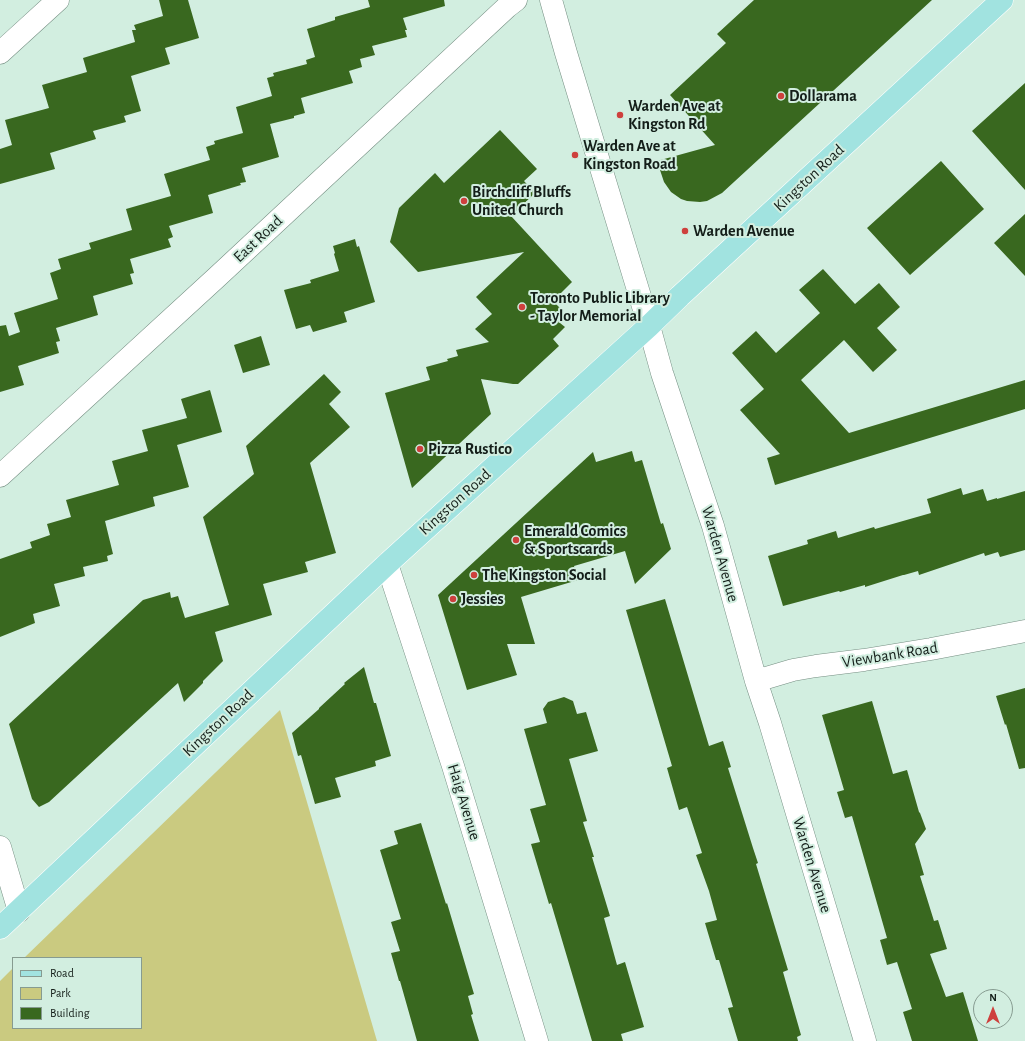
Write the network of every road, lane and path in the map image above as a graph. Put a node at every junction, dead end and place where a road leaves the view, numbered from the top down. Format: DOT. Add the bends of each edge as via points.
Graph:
graph roads {
  1 [pos="58,0"];
  2 [pos="516,0"];
  3 [pos="551,0"];
  4 [pos="1002,0"];
  5 [pos="0,53"];
  6 [pos="648,326"];
  7 [pos="0,476"];
  8 [pos="387,564"];
  9 [pos="1025,631"];
  10 [pos="756,681"];
  11 [pos="0,847"];
  12 [pos="19,911"];
  13 [pos="0,928"];
  14 [pos="537,1041"];
  15 [pos="864,1041"];
  1 -- 5 [label="street"];
  2 -- 7 [label="street, East Road"];
  3 -- 6 [label="street, Warden Avenue"];
  4 -- 6 [label="main road, Kingston Road"];
  6 -- 8 [label="main road, Kingston Road"];
  6 -- 10 [label="street, Warden Avenue" via="713,526"];
  8 -- 12 [label="main road, Kingston Road"];
  8 -- 14 [label="street, Haig Avenue" via="456,774"];
  9 -- 10 [label="street, Viewbank Road" via="793,670"];
  10 -- 15 [label="street, Warden Avenue"];
  11 -- 12 [label="street"];
  12 -- 13 [label="main road, Kingston Road"];
}
